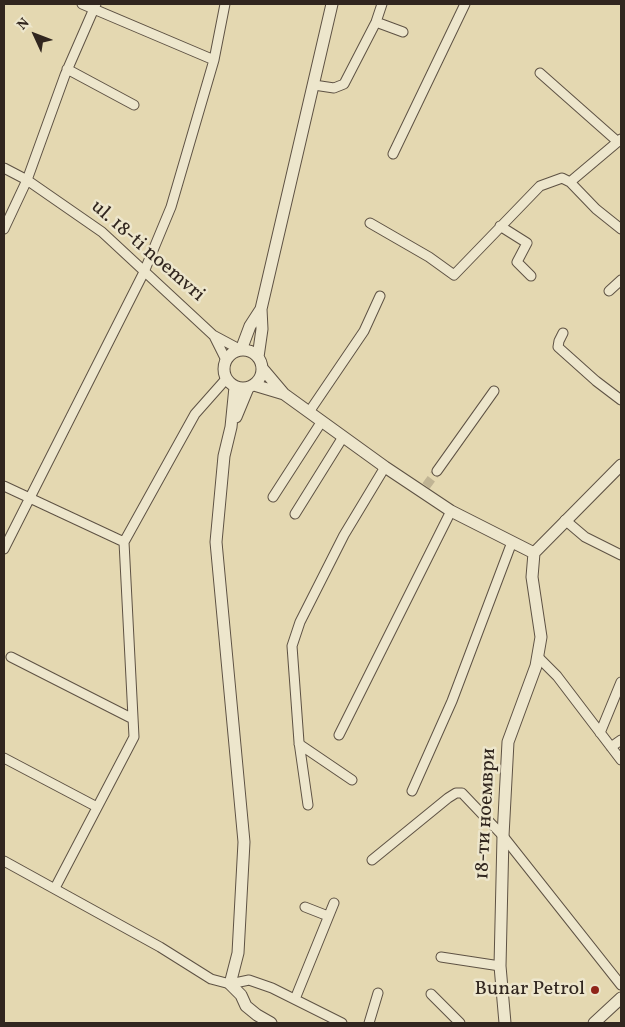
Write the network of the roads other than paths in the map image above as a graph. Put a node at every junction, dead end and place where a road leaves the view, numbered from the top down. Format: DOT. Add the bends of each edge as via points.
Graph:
graph roads {
  1 [pos="82,4"];
  2 [pos="225,4"];
  3 [pos="332,4"];
  4 [pos="382,4"];
  5 [pos="464,4"];
  6 [pos="95,6"];
  7 [pos="376,22"];
  8 [pos="403,32"];
  9 [pos="214,60"];
  10 [pos="68,69"];
  11 [pos="540,73"];
  12 [pos="314,85"];
  13 [pos="134,105"];
  14 [pos="619,141"];
  15 [pos="393,154"];
  16 [pos="4,168"];
  17 [pos="27,180"];
  18 [pos="570,182"];
  19 [pos="370,223"];
  20 [pos="500,226"];
  21 [pos="4,229"];
  22 [pos="621,229"];
  23 [pos="144,272"];
  24 [pos="531,276"];
  25 [pos="621,280"];
  26 [pos="609,290"];
  27 [pos="380,296"];
  28 [pos="261,309"];
  29 [pos="564,333"];
  30 [pos="213,335"];
  31 [pos="241,350"];
  32 [pos="258,357"];
  33 [pos="226,360"];
  34 [pos="262,368"];
  35 [pos="226,378"];
  36 [pos="235,387"];
  37 [pos="251,387"];
  38 [pos="494,392"];
  39 [pos="284,394"];
  40 [pos="621,400"];
  41 [pos="309,412"];
  42 [pos="322,421"];
  43 [pos="231,427"];
  44 [pos="343,437"];
  45 [pos="385,467"];
  46 [pos="437,471"];
  47 [pos="619,472"];
  48 [pos="4,486"];
  49 [pos="272,497"];
  50 [pos="28,498"];
  51 [pos="451,511"];
  52 [pos="295,514"];
  53 [pos="565,520"];
  54 [pos="124,542"];
  55 [pos="512,542"];
  56 [pos="4,549"];
  57 [pos="534,553"];
  58 [pos="621,555"];
  59 [pos="11,657"];
  60 [pos="538,657"];
  61 [pos="621,682"];
  62 [pos="133,718"];
  63 [pos="600,733"];
  64 [pos="339,735"];
  65 [pos="621,740"];
  66 [pos="299,744"];
  67 [pos="611,747"];
  68 [pos="4,758"];
  69 [pos="621,760"];
  70 [pos="352,780"];
  71 [pos="412,791"];
  72 [pos="308,805"];
  73 [pos="97,806"];
  74 [pos="503,836"];
  75 [pos="372,860"];
  76 [pos="4,861"];
  77 [pos="55,888"];
  78 [pos="334,904"];
  79 [pos="306,906"];
  80 [pos="328,916"];
  81 [pos="441,957"];
  82 [pos="500,966"];
  83 [pos="230,984"];
  84 [pos="621,985"];
  85 [pos="378,993"];
  86 [pos="431,994"];
  87 [pos="621,998"];
  88 [pos="295,999"];
  89 [pos="271,1023"];
  90 [pos="342,1023"];
  91 [pos="369,1023"];
  92 [pos="460,1023"];
  93 [pos="505,1023"];
  94 [pos="594,1023"];
  1 -- 6 [label="street"];
  2 -- 9 [label="street"];
  3 -- 12 [label="street"];
  4 -- 7 [label="street"];
  5 -- 15 [label="street"];
  6 -- 9 [label="street"];
  6 -- 10 [label="street"];
  7 -- 8 [label="street"];
  7 -- 12 [label="street" via="344,84 334,88"];
  9 -- 23 [label="street" via="171,207"];
  10 -- 13 [label="street"];
  10 -- 17 [label="street"];
  11 -- 14 [label="street"];
  12 -- 28 [label="street"];
  14 -- 18 [label="street"];
  16 -- 17 [label="street, ul. 18-ti noemvri"];
  17 -- 21 [label="street"];
  17 -- 23 [label="street, ul. 18-ti noemvri" via="102,232"];
  18 -- 20 [label="street" via="562,178 540,186"];
  18 -- 22 [label="street"];
  19 -- 20 [label="street" via="454,275"];
  20 -- 24 [label="street" via="527,243 517,262"];
  23 -- 30 [label="street, ul. 18-ti noemvri"];
  23 -- 50 [label="street"];
  25 -- 26 [label="street"];
  27 -- 41 [label="street" via="364,331"];
  28 -- 31 [label="street"];
  28 -- 32 [label="street"];
  29 -- 40 [label="street" via="558,347"];
  30 -- 31 [label="street, ul. 18-ti noemvri"];
  30 -- 33 [label="street, ul. 18-ti noemvri"];
  31 -- 32 [label="street" via="253,352"];
  31 -- 33 [label="street"];
  32 -- 34 [label="street"];
  33 -- 35 [label="street"];
  34 -- 37 [label="street" via="259,381"];
  34 -- 39 [label="street"];
  35 -- 36 [label="street"];
  35 -- 54 [label="street" via="195,414"];
  36 -- 37 [label="street"];
  36 -- 43 [label="street"];
  37 -- 39 [label="street"];
  37 -- 43 [label="street"];
  38 -- 46 [label="street"];
  39 -- 41 [label="street"];
  41 -- 42 [label="street"];
  42 -- 44 [label="street"];
  42 -- 49 [label="street"];
  43 -- 83 [label="street" via="224,456 216,542 244,842 238,953"];
  44 -- 45 [label="street"];
  44 -- 52 [label="street"];
  45 -- 51 [label="street" via="424,489"];
  45 -- 66 [label="street" via="344,535 300,622 292,646"];
  47 -- 53 [label="street"];
  48 -- 50 [label="street"];
  50 -- 54 [label="street"];
  50 -- 56 [label="street"];
  51 -- 55 [label="street"];
  51 -- 64 [label="street"];
  53 -- 57 [label="street"];
  53 -- 58 [label="street" via="585,537"];
  54 -- 62 [label="street"];
  55 -- 57 [label="street"];
  55 -- 71 [label="street" via="452,701"];
  57 -- 60 [label="street, 18-ти ноември" via="532,577 541,637"];
  59 -- 62 [label="street"];
  60 -- 63 [label="street" via="557,676"];
  60 -- 74 [label="street, 18-ти ноември" via="508,742"];
  61 -- 63 [label="street"];
  62 -- 73 [label="street" via="134,737"];
  63 -- 67 [label="street"];
  65 -- 67 [label="street"];
  66 -- 70 [label="street"];
  66 -- 72 [label="street"];
  67 -- 69 [label="street"];
  68 -- 73 [label="street"];
  73 -- 77 [label="street"];
  74 -- 75 [label="street" via="468,797 456,793"];
  74 -- 82 [label="street, 18-ти ноември"];
  74 -- 84 [label="street"];
  76 -- 77 [label="street"];
  77 -- 83 [label="street" via="210,979"];
  78 -- 80 [label="street"];
  79 -- 80 [label="street"];
  80 -- 88 [label="street"];
  81 -- 82 [label="street"];
  82 -- 93 [label="street, 18-ти ноември"];
  83 -- 88 [label="street" via="249,980"];
  83 -- 89 [label="street" via="246,1006"];
  85 -- 91 [label="street"];
  86 -- 92 [label="street"];
  87 -- 94 [label="street"];
  88 -- 90 [label="street"];
}
